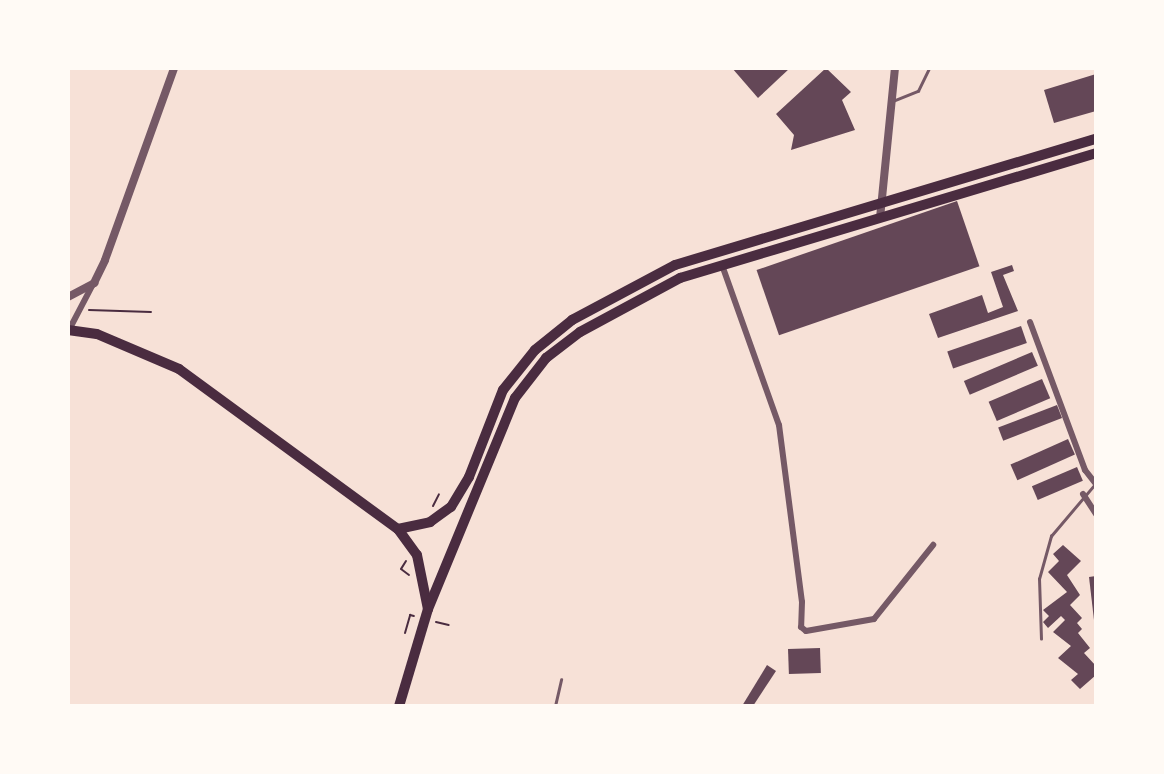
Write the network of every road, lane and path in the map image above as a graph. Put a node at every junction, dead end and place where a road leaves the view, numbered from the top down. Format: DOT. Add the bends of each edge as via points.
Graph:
graph roads {
  1 [pos="174,68"];
  2 [pos="895,68"];
  3 [pos="929,68"];
  4 [pos="892,102"];
  5 [pos="1096,139"];
  6 [pos="1096,153"];
  7 [pos="882,202"];
  8 [pos="880,218"];
  9 [pos="722,265"];
  10 [pos="94,283"];
  11 [pos="68,297"];
  12 [pos="85,310"];
  13 [pos="151,312"];
  14 [pos="1031,323"];
  15 [pos="68,331"];
  16 [pos="1096,483"];
  17 [pos="1083,494"];
  18 [pos="1096,514"];
  19 [pos="398,529"];
  20 [pos="933,545"];
  21 [pos="428,609"];
  22 [pos="1041,639"];
  23 [pos="561,680"];
  24 [pos="399,706"];
  25 [pos="555,706"];
  1 -- 10 [label="street"];
  2 -- 4 [label="street"];
  3 -- 4 [label="lane" via="918,91"];
  4 -- 7 [label="street"];
  5 -- 7 [label="main road"];
  6 -- 8 [label="main road"];
  7 -- 8 [label="street"];
  7 -- 19 [label="main road" via="674,265 572,320 535,350 503,390 469,477 451,507 430,522"];
  8 -- 9 [label="main road"];
  9 -- 20 [label="street" via="779,425 802,602 801,627 806,631 874,619"];
  9 -- 21 [label="main road" via="680,278 580,332 529,378 515,398"];
  10 -- 11 [label="street"];
  10 -- 15 [label="street"];
  12 -- 13 [label="path"];
  14 -- 16 [label="street" via="1085,470"];
  15 -- 19 [label="main road" via="97,334 179,369"];
  16 -- 17 [label="lane"];
  17 -- 18 [label="street"];
  17 -- 22 [label="lane" via="1048,547 1039,579"];
  19 -- 21 [label="main road" via="417,555"];
  21 -- 24 [label="main road"];
  23 -- 25 [label="lane"];
}
